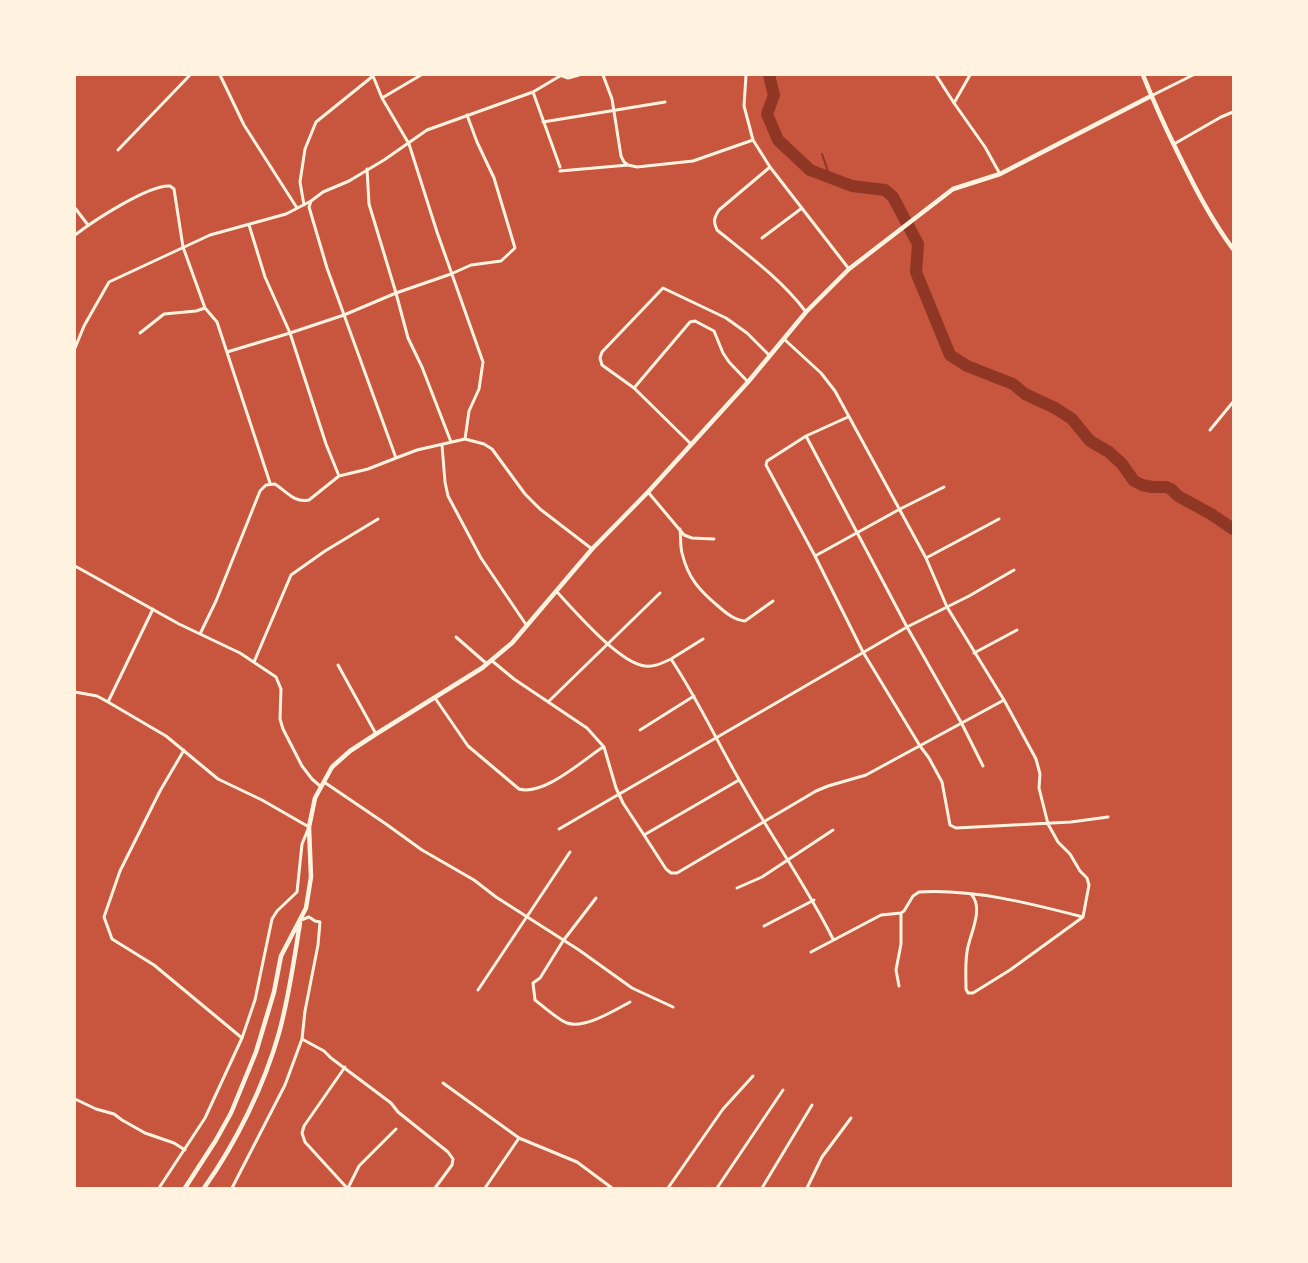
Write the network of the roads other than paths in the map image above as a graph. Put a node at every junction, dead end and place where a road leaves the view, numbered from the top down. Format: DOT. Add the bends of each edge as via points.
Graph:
graph roads {
  1 [pos="190,75"];
  2 [pos="220,75"];
  3 [pos="421,75"];
  4 [pos="560,75"];
  5 [pos="579,75"];
  6 [pos="603,75"];
  7 [pos="746,75"];
  8 [pos="936,75"];
  9 [pos="970,75"];
  10 [pos="1143,75"];
  11 [pos="1193,75"];
  12 [pos="532,92"];
  13 [pos="1151,96"];
  14 [pos="382,98"];
  15 [pos="666,102"];
  16 [pos="954,103"];
  17 [pos="614,110"];
  18 [pos="1233,112"];
  19 [pos="467,115"];
  20 [pos="544,122"];
  21 [pos="753,140"];
  22 [pos="409,144"];
  23 [pos="1174,144"];
  24 [pos="118,150"];
  25 [pos="628,165"];
  26 [pos="770,167"];
  27 [pos="367,169"];
  28 [pos="1000,174"];
  29 [pos="312,201"];
  30 [pos="304,205"];
  31 [pos="75,208"];
  32 [pos="297,208"];
  33 [pos="802,208"];
  34 [pos="249,225"];
  35 [pos="88,226"];
  36 [pos="75,235"];
  37 [pos="762,238"];
  38 [pos="184,246"];
  39 [pos="1233,249"];
  40 [pos="849,269"];
  41 [pos="452,274"];
  42 [pos="396,293"];
  43 [pos="205,308"];
  44 [pos="806,312"];
  45 [pos="344,315"];
  46 [pos="140,333"];
  47 [pos="290,333"];
  48 [pos="784,339"];
  49 [pos="75,348"];
  50 [pos="227,352"];
  51 [pos="771,356"];
  52 [pos="748,382"];
  53 [pos="634,388"];
  54 [pos="1233,402"];
  55 [pos="848,417"];
  56 [pos="1210,430"];
  57 [pos="806,436"];
  58 [pos="465,439"];
  59 [pos="451,442"];
  60 [pos="691,444"];
  61 [pos="442,445"];
  62 [pos="396,458"];
  63 [pos="339,476"];
  64 [pos="270,484"];
  65 [pos="944,487"];
  66 [pos="648,492"];
  67 [pos="900,509"];
  68 [pos="378,519"];
  69 [pos="999,519"];
  70 [pos="680,530"];
  71 [pos="856,532"];
  72 [pos="714,539"];
  73 [pos="592,549"];
  74 [pos="815,556"];
  75 [pos="926,558"];
  76 [pos="75,566"];
  77 [pos="1014,570"];
  78 [pos="557,592"];
  79 [pos="660,592"];
  80 [pos="773,601"];
  81 [pos="947,607"];
  82 [pos="152,609"];
  83 [pos="527,626"];
  84 [pos="906,627"];
  85 [pos="1017,630"];
  86 [pos="200,634"];
  87 [pos="456,637"];
  88 [pos="703,639"];
  89 [pos="607,643"];
  90 [pos="863,652"];
  91 [pos="974,653"];
  92 [pos="671,659"];
  93 [pos="254,662"];
  94 [pos="489,662"];
  95 [pos="338,665"];
  96 [pos="75,692"];
  97 [pos="694,696"];
  98 [pos="435,698"];
  99 [pos="1004,700"];
  100 [pos="108,702"];
  101 [pos="548,702"];
  102 [pos="962,724"];
  103 [pos="640,730"];
  104 [pos="376,734"];
  105 [pos="718,738"];
  106 [pos="920,746"];
  107 [pos="604,747"];
  108 [pos="184,750"];
  109 [pos="984,766"];
  110 [pos="739,780"];
  111 [pos="323,781"];
  112 [pos="320,786"];
  113 [pos="620,796"];
  114 [pos="1108,817"];
  115 [pos="763,822"];
  116 [pos="1048,824"];
  117 [pos="309,827"];
  118 [pos="560,829"];
  119 [pos="833,830"];
  120 [pos="644,835"];
  121 [pos="570,852"];
  122 [pos="788,860"];
  123 [pos="737,888"];
  124 [pos="971,894"];
  125 [pos="596,898"];
  126 [pos="814,900"];
  127 [pos="901,913"];
  128 [pos="1084,917"];
  129 [pos="528,918"];
  130 [pos="301,920"];
  131 [pos="764,926"];
  132 [pos="833,939"];
  133 [pos="563,941"];
  134 [pos="810,952"];
  135 [pos="899,986"];
  136 [pos="478,990"];
  137 [pos="630,1002"];
  138 [pos="673,1007"];
  139 [pos="242,1038"];
  140 [pos="302,1039"];
  141 [pos="345,1067"];
  142 [pos="753,1076"];
  143 [pos="443,1083"];
  144 [pos="783,1090"];
  145 [pos="75,1099"];
  146 [pos="812,1105"];
  147 [pos="851,1118"];
  148 [pos="396,1129"];
  149 [pos="519,1138"];
  150 [pos="185,1150"];
  151 [pos="604,1184"];
  152 [pos="159,1188"];
  153 [pos="185,1188"];
  154 [pos="204,1188"];
  155 [pos="232,1188"];
  156 [pos="348,1188"];
  157 [pos="434,1188"];
  158 [pos="484,1188"];
  159 [pos="600,1188"];
  160 [pos="612,1188"];
  161 [pos="668,1188"];
  162 [pos="717,1188"];
  163 [pos="762,1188"];
  164 [pos="807,1188"];
  1 -- 24 [label="street"];
  2 -- 32 [label="street" via="244,125"];
  3 -- 14 [label="street"];
  4 -- 5 [label="street" via="568,78"];
  4 -- 12 [label="street"];
  6 -- 17 [label="street"];
  7 -- 21 [label="street" via="744,106"];
  8 -- 16 [label="street"];
  9 -- 16 [label="street"];
  10 -- 13 [label="main road"];
  11 -- 13 [label="street"];
  12 -- 19 [label="street"];
  12 -- 20 [label="street"];
  13 -- 23 [label="main road"];
  13 -- 28 [label="main road"];
  14 -- 22 [label="street"];
  14 -- 30 [label="street" via="373,76 316,122 305,149 300,182"];
  15 -- 17 [label="street"];
  16 -- 28 [label="street"];
  17 -- 20 [label="street"];
  17 -- 25 [label="street" via="621,156"];
  18 -- 23 [label="street"];
  19 -- 22 [label="street" via="427,130"];
  19 -- 41 [label="street" via="494,178 515,248 501,261 471,265"];
  20 -- 25 [label="street" via="560,169"];
  21 -- 25 [label="street" via="693,161 637,167"];
  21 -- 26 [label="street"];
  22 -- 27 [label="street"];
  22 -- 41 [label="street"];
  23 -- 39 [label="main road" via="1207,210"];
  26 -- 33 [label="street"];
  26 -- 44 [label="street" via="718,210 714,222 717,230 761,264"];
  27 -- 29 [label="street"];
  27 -- 42 [label="street" via="369,204"];
  28 -- 40 [label="main road" via="953,189"];
  29 -- 30 [label="street"];
  29 -- 45 [label="street" via="310,214"];
  30 -- 32 [label="street"];
  31 -- 35 [label="street"];
  32 -- 34 [label="street"];
  33 -- 37 [label="street"];
  33 -- 40 [label="street"];
  34 -- 38 [label="street"];
  34 -- 47 [label="street" via="265,277"];
  35 -- 36 [label="street"];
  35 -- 38 [label="street" via="119,206 160,187 170,186 174,189"];
  38 -- 43 [label="street"];
  38 -- 49 [label="street" via="109,282"];
  40 -- 44 [label="main road"];
  41 -- 42 [label="street"];
  41 -- 58 [label="street" via="484,362 479,389 469,411"];
  42 -- 45 [label="street"];
  42 -- 59 [label="street" via="408,338"];
  43 -- 46 [label="street" via="164,314"];
  43 -- 50 [label="street" via="217,322"];
  44 -- 48 [label="main road"];
  45 -- 47 [label="street"];
  45 -- 62 [label="street"];
  47 -- 50 [label="street"];
  47 -- 63 [label="street"];
  48 -- 51 [label="main road"];
  48 -- 55 [label="street" via="829,382"];
  50 -- 64 [label="street"];
  51 -- 52 [label="main road"];
  51 -- 53 [label="street" via="726,318 663,288 602,352 600,358 602,365"];
  52 -- 53 [label="street" via="728,362 714,331 695,321 690,322"];
  52 -- 60 [label="main road"];
  53 -- 60 [label="street"];
  54 -- 56 [label="street"];
  55 -- 57 [label="street"];
  55 -- 67 [label="street"];
  57 -- 71 [label="street"];
  57 -- 74 [label="street" via="767,461 766,465"];
  58 -- 59 [label="street"];
  58 -- 73 [label="street" via="492,449 540,509"];
  59 -- 61 [label="street"];
  60 -- 66 [label="main road"];
  61 -- 62 [label="street"];
  61 -- 83 [label="street" via="448,496 481,558"];
  62 -- 63 [label="street"];
  63 -- 64 [label="street" via="309,500 303,501"];
  64 -- 86 [label="street" via="260,491"];
  65 -- 67 [label="street"];
  66 -- 70 [label="street"];
  66 -- 73 [label="main road"];
  67 -- 71 [label="street"];
  67 -- 75 [label="street"];
  68 -- 93 [label="street" via="291,575"];
  69 -- 75 [label="street"];
  70 -- 72 [label="street" via="692,538"];
  70 -- 80 [label="street" via="682,553 692,581 726,613 745,620"];
  71 -- 74 [label="street"];
  71 -- 84 [label="street"];
  73 -- 78 [label="main road"];
  74 -- 90 [label="street"];
  75 -- 81 [label="street"];
  76 -- 82 [label="street"];
  77 -- 81 [label="street"];
  78 -- 83 [label="main road"];
  78 -- 89 [label="street"];
  79 -- 89 [label="street"];
  81 -- 84 [label="street"];
  81 -- 91 [label="street"];
  82 -- 86 [label="street"];
  82 -- 100 [label="street"];
  83 -- 94 [label="main road"];
  84 -- 90 [label="street"];
  84 -- 102 [label="street"];
  85 -- 91 [label="street"];
  86 -- 93 [label="street"];
  87 -- 94 [label="street"];
  88 -- 92 [label="street"];
  89 -- 92 [label="street" via="645,666 657,666"];
  89 -- 101 [label="street"];
  90 -- 105 [label="street"];
  90 -- 106 [label="street"];
  91 -- 99 [label="street"];
  92 -- 97 [label="street"];
  93 -- 112 [label="street" via="280,682 283,729 302,766"];
  94 -- 98 [label="main road"];
  94 -- 101 [label="street"];
  95 -- 104 [label="street"];
  96 -- 100 [label="street" via="97,696"];
  97 -- 103 [label="street"];
  97 -- 105 [label="street"];
  98 -- 104 [label="main road"];
  98 -- 107 [label="street" via="468,746 519,789 534,789 550,783"];
  99 -- 102 [label="street"];
  99 -- 116 [label="street" via="1036,759"];
  100 -- 108 [label="street"];
  101 -- 107 [label="street" via="587,728"];
  102 -- 106 [label="street"];
  102 -- 109 [label="street"];
  104 -- 111 [label="main road" via="340,759"];
  105 -- 110 [label="street"];
  105 -- 113 [label="street"];
  106 -- 115 [label="street" via="860,777 828,786"];
  106 -- 116 [label="street" via="942,782 952,827"];
  107 -- 113 [label="street"];
  108 -- 117 [label="street" via="218,779"];
  108 -- 139 [label="street" via="120,871 104,917 112,939 154,965"];
  110 -- 115 [label="street"];
  110 -- 120 [label="street"];
  111 -- 112 [label="main road"];
  111 -- 129 [label="street"];
  112 -- 117 [label="main road"];
  113 -- 118 [label="street"];
  113 -- 120 [label="street"];
  114 -- 116 [label="street"];
  115 -- 120 [label="street" via="677,873 666,869"];
  115 -- 122 [label="street"];
  116 -- 128 [label="street" via="1089,885"];
  117 -- 130 [label="main road" via="311,877"];
  117 -- 139 [label="street" via="302,844 297,892 272,920 255,1000"];
  119 -- 122 [label="street"];
  121 -- 129 [label="street"];
  122 -- 123 [label="street" via="762,878"];
  122 -- 126 [label="street"];
  124 -- 127 [label="street" via="919,892"];
  124 -- 128 [label="street" via="1022,901"];
  124 -- 128 [label="street" via="976,903 967,952 968,992 973,993 1010,970"];
  125 -- 133 [label="street"];
  126 -- 131 [label="street"];
  126 -- 132 [label="street"];
  127 -- 132 [label="street" via="880,915"];
  127 -- 135 [label="street" via="901,944 896,970"];
  129 -- 133 [label="street"];
  129 -- 136 [label="street"];
  130 -- 140 [label="street" via="309,917 320,922"];
  130 -- 153 [label="main road" via="281,956 274,992 242,1089 216,1140"];
  130 -- 154 [label="main road" via="288,997 269,1063 226,1154"];
  132 -- 134 [label="street"];
  133 -- 137 [label="street" via="540,978 533,983 535,1000 566,1023 579,1025"];
  133 -- 138 [label="street" via="632,988"];
  139 -- 150 [label="street" via="205,1118"];
  140 -- 141 [label="street"];
  140 -- 155 [label="street" via="285,1085"];
  141 -- 156 [label="street" via="302,1133 305,1142"];
  141 -- 157 [label="street" via="448,1152 453,1159 452,1165"];
  142 -- 161 [label="street" via="723,1110"];
  143 -- 149 [label="street"];
  144 -- 162 [label="street"];
  145 -- 150 [label="street" via="114,1114 145,1133"];
  146 -- 163 [label="street"];
  147 -- 164 [label="street" via="822,1158"];
  148 -- 156 [label="street" via="359,1166"];
  149 -- 151 [label="street" via="577,1162"];
  149 -- 158 [label="street"];
  150 -- 152 [label="street"];
  151 -- 159 [label="street"];
  151 -- 160 [label="street"];
}
